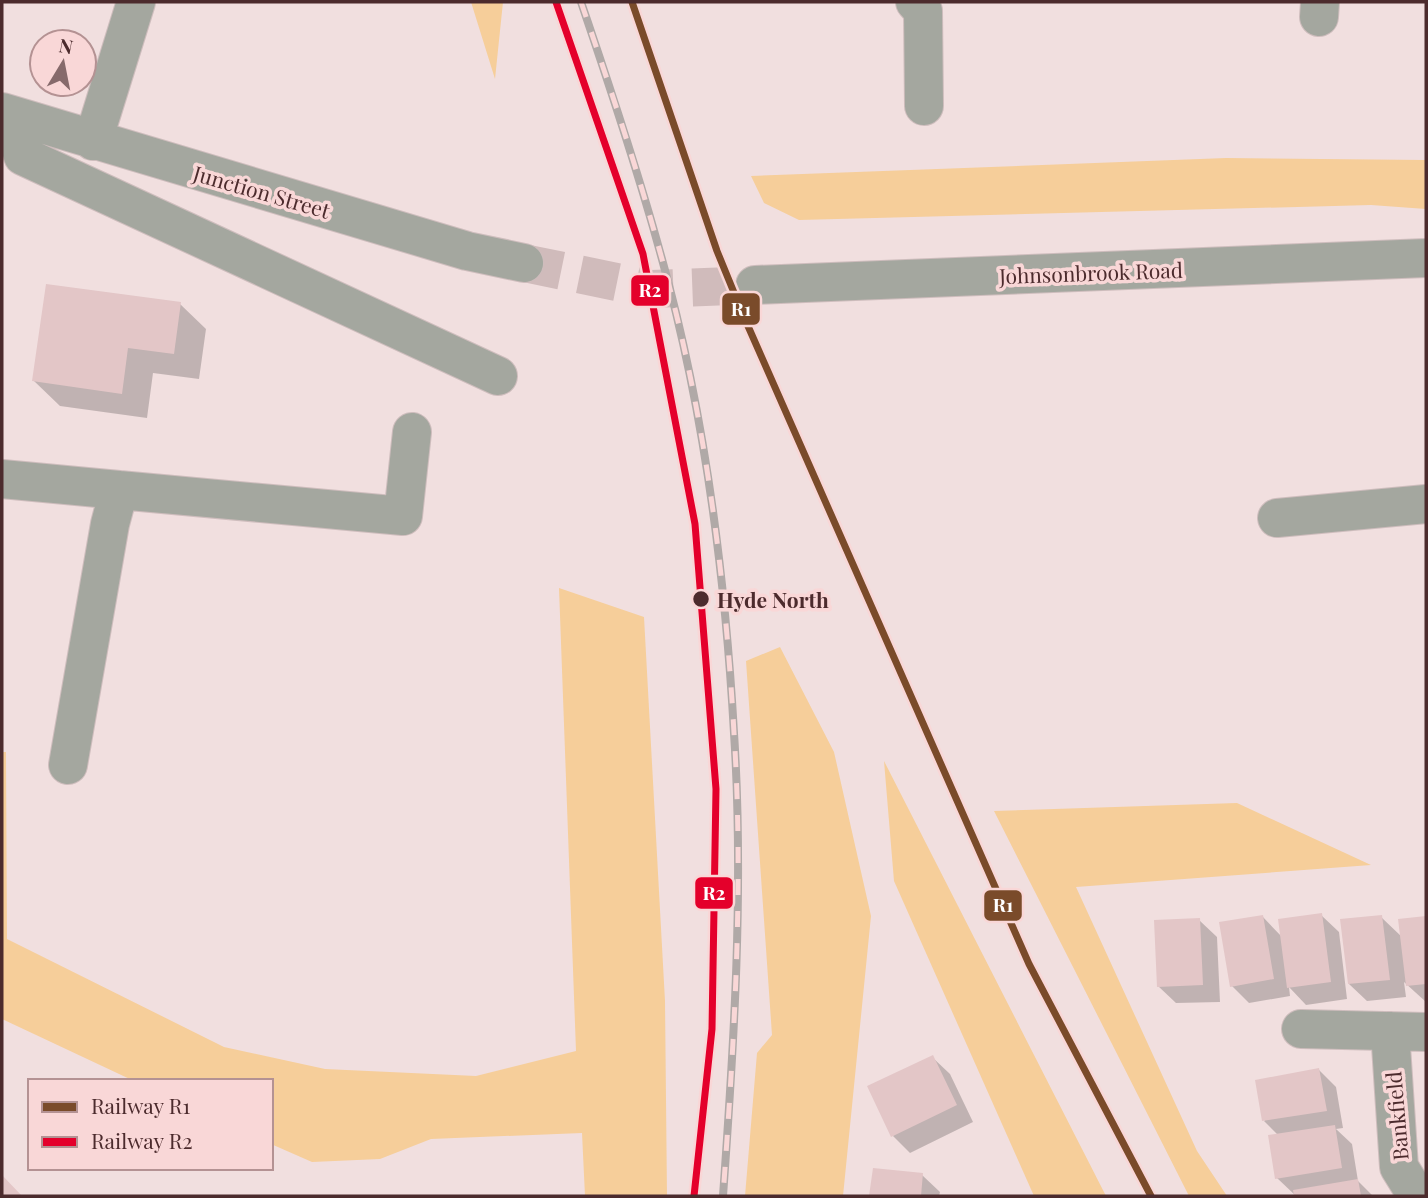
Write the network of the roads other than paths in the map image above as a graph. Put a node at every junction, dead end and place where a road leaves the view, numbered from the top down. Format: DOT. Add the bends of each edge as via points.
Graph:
graph roads {
  1 [pos="136,2"];
  2 [pos="915,2"];
  3 [pos="924,106"];
  4 [pos="6,113"];
  5 [pos="93,141"];
  6 [pos="2,159"];
  7 [pos="1426,258"];
  8 [pos="524,263"];
  9 [pos="755,285"];
  10 [pos="498,376"];
  11 [pos="412,432"];
  12 [pos="2,479"];
  13 [pos="105,490"];
  14 [pos="1426,504"];
  15 [pos="1277,517"];
  16 [pos="68,765"];
  17 [pos="1301,1029"];
  18 [pos="1408,1031"];
  19 [pos="1417,1196"];
  1 -- 5 [label="street"];
  2 -- 3 [label="street" via="923,12"];
  4 -- 5 [label="street, Junction Street"];
  4 -- 6 [label="street"];
  4 -- 10 [label="street" via="23,156"];
  5 -- 8 [label="street, Junction Street" via="467,251"];
  7 -- 9 [label="street, Johnsonbrook Road"];
  11 -- 13 [label="street" via="403,516"];
  12 -- 13 [label="street"];
  13 -- 16 [label="street" via="110,524"];
  14 -- 15 [label="street"];
  17 -- 18 [label="street, Bankfield"];
  18 -- 19 [label="street, Bankfield" via="1399,1167"];
}
